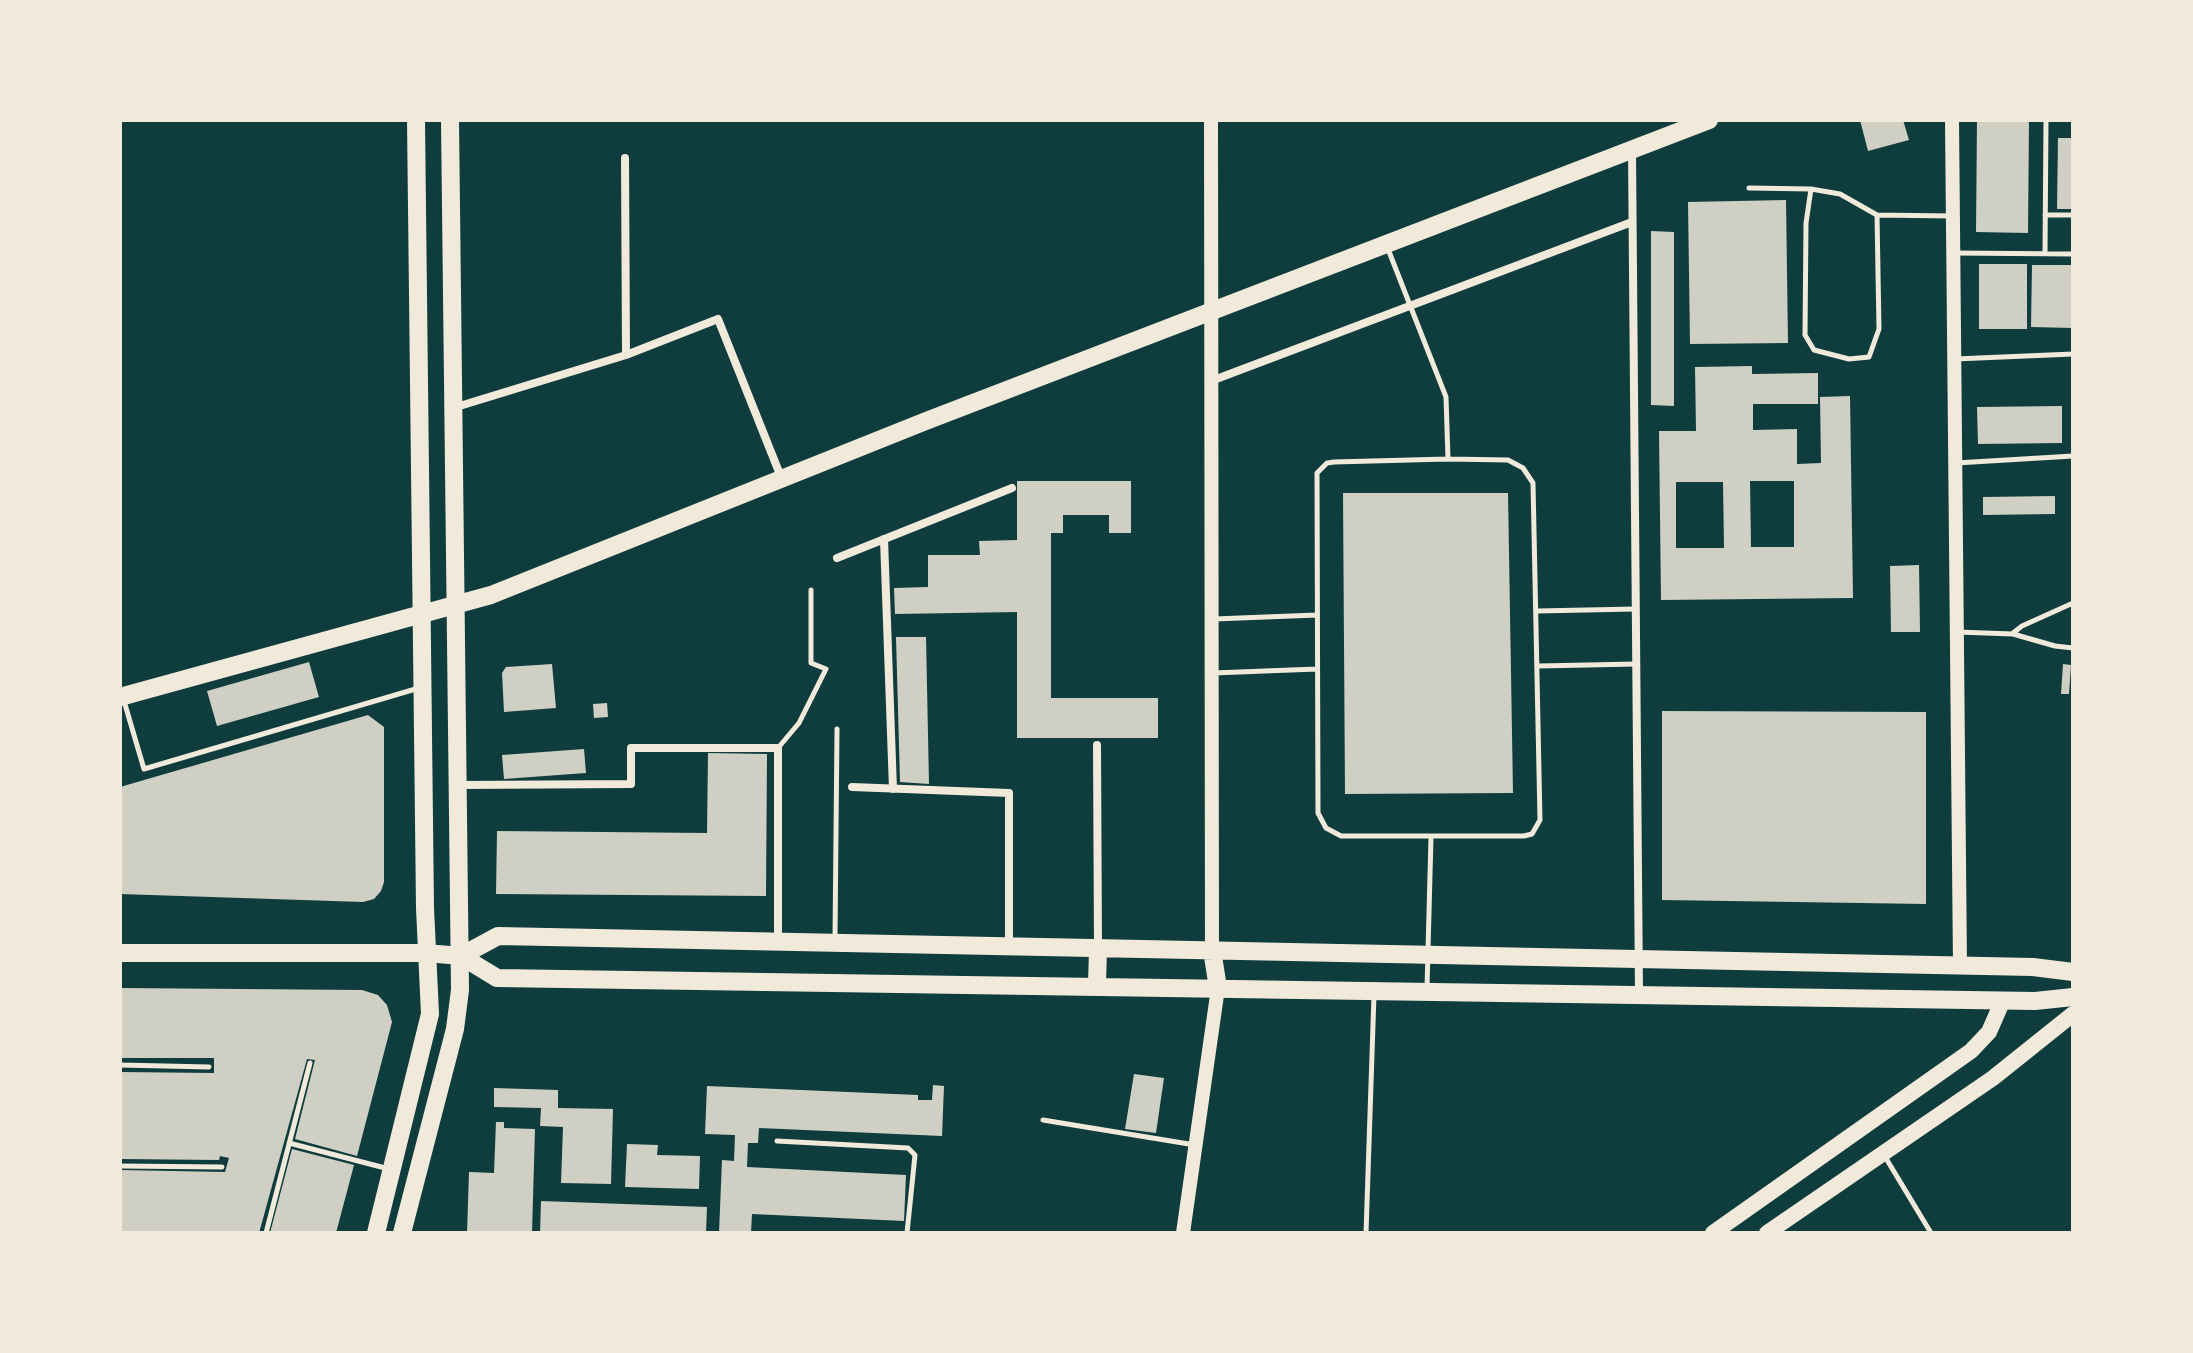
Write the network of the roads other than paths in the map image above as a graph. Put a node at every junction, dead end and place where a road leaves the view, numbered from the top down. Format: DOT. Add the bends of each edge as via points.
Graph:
graph roads {
  1 [pos="416,120"];
  2 [pos="450,120"];
  3 [pos="1211,120"];
  4 [pos="1709,120"];
  5 [pos="1954,120"];
  6 [pos="2046,120"];
  7 [pos="1632,150"];
  8 [pos="625,158"];
  9 [pos="1749,188"];
  10 [pos="1811,189"];
  11 [pos="1877,215"];
  12 [pos="2045,215"];
  13 [pos="2073,215"];
  14 [pos="1952,216"];
  15 [pos="1632,222"];
  16 [pos="1386,244"];
  17 [pos="1953,253"];
  18 [pos="2045,254"];
  19 [pos="2073,254"];
  20 [pos="1410,305"];
  21 [pos="1211,311"];
  22 [pos="2073,354"];
  23 [pos="626,355"];
  24 [pos="1954,359"];
  25 [pos="1211,381"];
  26 [pos="452,408"];
  27 [pos="419,409"];
  28 [pos="2073,456"];
  29 [pos="1448,459"];
  30 [pos="1955,464"];
  31 [pos="782,478"];
  32 [pos="1012,488"];
  33 [pos="884,539"];
  34 [pos="837,558"];
  35 [pos="811,590"];
  36 [pos="2073,603"];
  37 [pos="456,606"];
  38 [pos="1635,609"];
  39 [pos="1537,611"];
  40 [pos="421,615"];
  41 [pos="1317,615"];
  42 [pos="1211,619"];
  43 [pos="1956,632"];
  44 [pos="2013,634"];
  45 [pos="2073,648"];
  46 [pos="1636,664"];
  47 [pos="1538,666"];
  48 [pos="1317,669"];
  49 [pos="1212,673"];
  50 [pos="457,678"];
  51 [pos="422,687"];
  52 [pos="121,696"];
  53 [pos="837,729"];
  54 [pos="1097,745"];
  55 [pos="778,748"];
  56 [pos="458,785"];
  57 [pos="852,787"];
  58 [pos="893,789"];
  59 [pos="1431,837"];
  60 [pos="778,941"];
  61 [pos="835,942"];
  62 [pos="1009,946"];
  63 [pos="1098,948"];
  64 [pos="1212,950"];
  65 [pos="120,953"];
  66 [pos="426,953"];
  67 [pos="1428,955"];
  68 [pos="461,956"];
  69 [pos="1638,959"];
  70 [pos="1790,962"];
  71 [pos="1960,966"];
  72 [pos="2006,966"];
  73 [pos="2073,972"];
  74 [pos="1097,986"];
  75 [pos="1218,988"];
  76 [pos="1374,990"];
  77 [pos="1427,991"];
  78 [pos="1639,994"];
  79 [pos="1789,997"];
  80 [pos="2073,997"];
  81 [pos="1960,999"];
  82 [pos="2003,1000"];
  83 [pos="2073,1014"];
  84 [pos="310,1063"];
  85 [pos="120,1065"];
  86 [pos="209,1067"];
  87 [pos="1043,1120"];
  88 [pos="777,1141"];
  89 [pos="289,1143"];
  90 [pos="1196,1145"];
  91 [pos="1883,1153"];
  92 [pos="120,1166"];
  93 [pos="222,1167"];
  94 [pos="391,1170"];
  95 [pos="266,1233"];
  96 [pos="376,1233"];
  97 [pos="402,1233"];
  98 [pos="907,1233"];
  99 [pos="1183,1233"];
  100 [pos="1366,1233"];
  101 [pos="1713,1233"];
  102 [pos="1767,1233"];
  103 [pos="1931,1233"];
  1 -- 27 [label="main road"];
  2 -- 26 [label="main road"];
  3 -- 21 [label="street"];
  4 -- 7 [label="main road"];
  5 -- 14 [label="street"];
  6 -- 12 [label="lane"];
  7 -- 15 [label="street"];
  7 -- 16 [label="main road"];
  8 -- 23 [label="street"];
  9 -- 10 [label="lane"];
  10 -- 11 [label="lane" via="1840,194"];
  10 -- 11 [label="lane" via="1805,335 1814,350 1849,359 1869,357 1879,329"];
  11 -- 14 [label="lane"];
  12 -- 13 [label="lane"];
  12 -- 18 [label="lane"];
  14 -- 17 [label="street"];
  15 -- 20 [label="street"];
  15 -- 38 [label="street"];
  16 -- 20 [label="lane"];
  16 -- 21 [label="main road"];
  17 -- 18 [label="lane"];
  17 -- 24 [label="street"];
  18 -- 19 [label="lane"];
  20 -- 25 [label="street"];
  20 -- 29 [label="lane" via="1446,397"];
  21 -- 25 [label="street"];
  21 -- 31 [label="main road"];
  22 -- 24 [label="lane"];
  23 -- 26 [label="street"];
  23 -- 31 [label="street" via="718,319"];
  24 -- 30 [label="street"];
  25 -- 42 [label="street"];
  26 -- 27 [label="main road"];
  26 -- 37 [label="main road"];
  27 -- 40 [label="main road"];
  28 -- 30 [label="lane"];
  29 -- 39 [label="lane" via="1508,460 1529,475"];
  29 -- 41 [label="lane" via="1334,462 1321,467 1316,480"];
  30 -- 43 [label="street"];
  31 -- 37 [label="main road"];
  32 -- 33 [label="street"];
  33 -- 34 [label="street"];
  33 -- 58 [label="street"];
  35 -- 55 [label="lane" via="811,663 826,669 799,723"];
  36 -- 44 [label="lane"];
  37 -- 40 [label="main road"];
  37 -- 50 [label="main road"];
  38 -- 39 [label="lane"];
  38 -- 46 [label="street"];
  39 -- 47 [label="lane"];
  40 -- 51 [label="main road"];
  40 -- 52 [label="main road"];
  41 -- 42 [label="lane"];
  41 -- 48 [label="lane"];
  42 -- 49 [label="street"];
  43 -- 44 [label="lane"];
  43 -- 71 [label="street"];
  44 -- 45 [label="lane"];
  46 -- 47 [label="lane"];
  46 -- 69 [label="street"];
  47 -- 59 [label="lane" via="1537,829 1524,836"];
  48 -- 49 [label="lane"];
  48 -- 59 [label="lane" via="1321,821 1341,836"];
  49 -- 64 [label="street"];
  50 -- 51 [label="main road"];
  50 -- 56 [label="main road"];
  51 -- 52 [label="lane" via="144,769"];
  51 -- 66 [label="main road"];
  53 -- 61 [label="lane"];
  54 -- 63 [label="street"];
  55 -- 56 [label="street" via="631,748 631,784"];
  55 -- 60 [label="street"];
  56 -- 68 [label="main road"];
  57 -- 58 [label="street"];
  58 -- 62 [label="street" via="1009,793"];
  59 -- 67 [label="lane"];
  60 -- 61 [label="main road"];
  60 -- 68 [label="main road" via="498,936"];
  61 -- 62 [label="main road"];
  62 -- 63 [label="main road"];
  63 -- 64 [label="main road"];
  63 -- 74 [label="main road"];
  64 -- 67 [label="main road"];
  64 -- 75 [label="main road"];
  65 -- 66 [label="main road"];
  66 -- 68 [label="main road"];
  66 -- 94 [label="main road" via="430,1014"];
  67 -- 69 [label="main road"];
  67 -- 77 [label="lane"];
  68 -- 74 [label="main road" via="497,978"];
  68 -- 97 [label="main road" via="457,1015"];
  69 -- 70 [label="main road"];
  69 -- 78 [label="street"];
  70 -- 71 [label="main road"];
  70 -- 79 [label="main road"];
  71 -- 72 [label="main road"];
  71 -- 81 [label="main road"];
  72 -- 73 [label="main road"];
  72 -- 82 [label="main road"];
  74 -- 75 [label="main road"];
  75 -- 76 [label="main road"];
  75 -- 90 [label="street"];
  76 -- 77 [label="main road"];
  76 -- 100 [label="lane"];
  77 -- 78 [label="main road"];
  78 -- 79 [label="main road"];
  79 -- 81 [label="main road"];
  80 -- 82 [label="main road"];
  81 -- 82 [label="main road"];
  82 -- 101 [label="main road" via="1989,1032 1971,1051"];
  83 -- 91 [label="main road" via="1993,1078"];
  84 -- 89 [label="lane"];
  85 -- 86 [label="lane"];
  87 -- 90 [label="lane"];
  88 -- 98 [label="lane" via="908,1148 915,1155"];
  89 -- 94 [label="lane"];
  89 -- 95 [label="lane"];
  90 -- 99 [label="street"];
  91 -- 102 [label="main road"];
  91 -- 103 [label="lane"];
  92 -- 93 [label="lane"];
  94 -- 96 [label="main road"];
}
